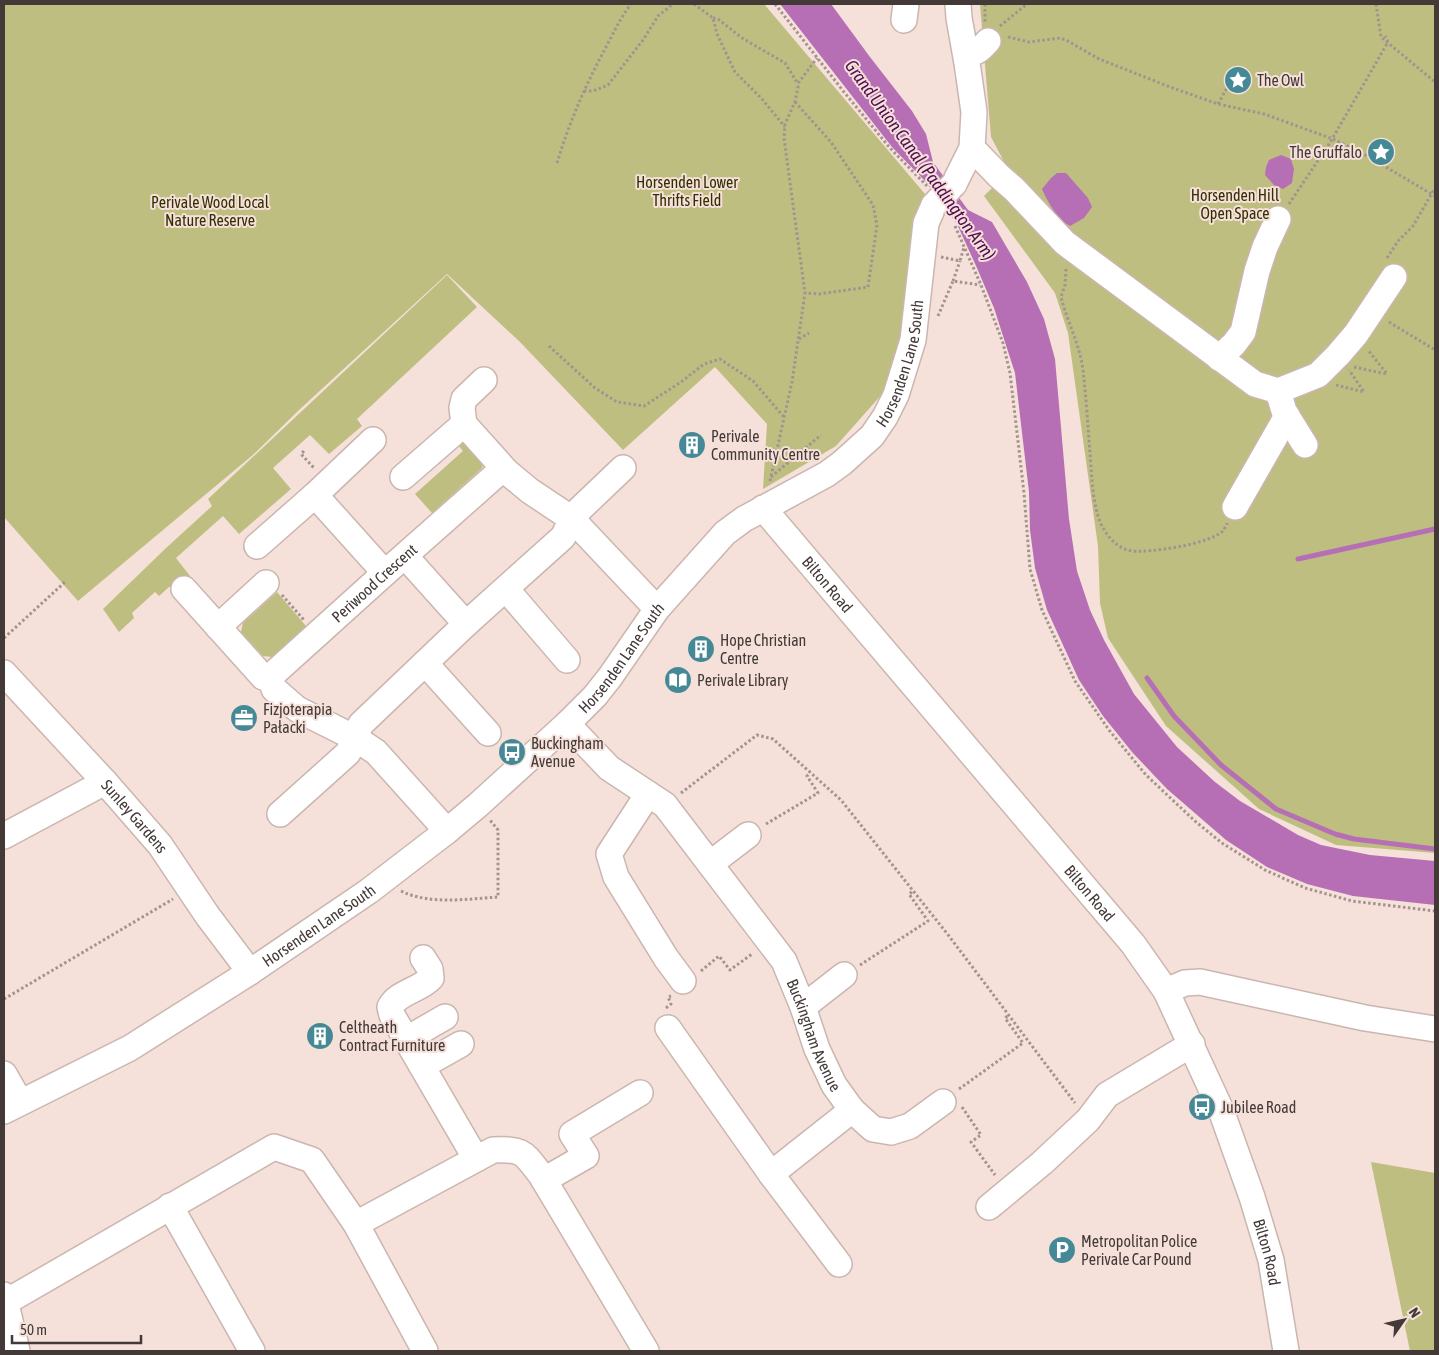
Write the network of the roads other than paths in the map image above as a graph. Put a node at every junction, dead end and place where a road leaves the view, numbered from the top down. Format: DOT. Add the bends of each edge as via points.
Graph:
graph roads {
  1 [pos="958,4"];
  2 [pos="988,41"];
  3 [pos="966,54"];
  4 [pos="972,148"];
  5 [pos="1278,220"];
  6 [pos="1389,269"];
  7 [pos="1219,358"];
  8 [pos="484,380"];
  9 [pos="1278,391"];
  10 [pos="1287,416"];
  11 [pos="464,424"];
  12 [pos="373,440"];
  13 [pos="1305,445"];
  14 [pos="623,468"];
  15 [pos="507,472"];
  16 [pos="403,477"];
  17 [pos="316,495"];
  18 [pos="1235,507"];
  19 [pos="762,508"];
  20 [pos="572,519"];
  21 [pos="257,546"];
  22 [pos="405,556"];
  23 [pos="385,573"];
  24 [pos="274,588"];
  25 [pos="184,589"];
  26 [pos="506,589"];
  27 [pos="658,609"];
  28 [pos="466,624"];
  29 [pos="218,627"];
  30 [pos="567,660"];
  31 [pos="425,663"];
  32 [pos="4,673"];
  33 [pos="271,679"];
  34 [pos="567,724"];
  35 [pos="488,733"];
  36 [pos="355,738"];
  37 [pos="105,782"];
  38 [pos="656,800"];
  39 [pos="280,814"];
  40 [pos="447,831"];
  41 [pos="748,835"];
  42 [pos="4,836"];
  43 [pos="710,864"];
  44 [pos="423,958"];
  45 [pos="250,972"];
  46 [pos="844,975"];
  47 [pos="685,982"];
  48 [pos="1166,991"];
  49 [pos="803,1007"];
  50 [pos="445,1017"];
  51 [pos="668,1028"];
  52 [pos="1435,1029"];
  53 [pos="407,1039"];
  54 [pos="461,1044"];
  55 [pos="1192,1044"];
  56 [pos="422,1066"];
  57 [pos="4,1074"];
  58 [pos="640,1093"];
  59 [pos="948,1098"];
  60 [pos="12,1107"];
  61 [pos="852,1110"];
  62 [pos="476,1159"];
  63 [pos="770,1174"];
  64 [pos="544,1180"];
  65 [pos="170,1206"];
  66 [pos="989,1208"];
  67 [pos="356,1224"];
  68 [pos="839,1264"];
  69 [pos="5,1299"];
  70 [pos="17,1351"];
  71 [pos="252,1351"];
  72 [pos="425,1351"];
  73 [pos="646,1351"];
  74 [pos="1286,1351"];
  1 -- 3 [label="street"];
  2 -- 3 [label="street" via="976,53"];
  3 -- 4 [label="street" via="974,112"];
  4 -- 7 [label="street" via="1070,248"];
  4 -- 19 [label="street, Horsenden Lane South, bridge" via="954,184 932,197 926,223 913,340 886,417 872,436 842,463 812,483"];
  5 -- 7 [label="street" via="1257,271 1243,332"];
  6 -- 9 [label="street" via="1371,312 1338,355 1318,375"];
  7 -- 9 [label="street" via="1255,384"];
  8 -- 11 [label="street" via="464,399"];
  9 -- 10 [label="street"];
  10 -- 13 [label="street"];
  10 -- 18 [label="street"];
  11 -- 15 [label="street"];
  11 -- 16 [label="street"];
  12 -- 17 [label="street"];
  14 -- 20 [label="street"];
  15 -- 20 [label="street"];
  15 -- 22 [label="street, Periwood Crescent" via="498,473"];
  17 -- 21 [label="street"];
  17 -- 23 [label="street"];
  19 -- 27 [label="street, Horsenden Lane South" via="725,533"];
  19 -- 48 [label="street, Bilton Road" via="1133,944"];
  20 -- 26 [label="street" via="563,537"];
  20 -- 27 [label="street"];
  22 -- 23 [label="street, Periwood Crescent"];
  22 -- 28 [label="street"];
  23 -- 33 [label="street, Periwood Crescent"];
  24 -- 29 [label="street"];
  25 -- 29 [label="street"];
  26 -- 28 [label="street"];
  26 -- 30 [label="street"];
  27 -- 34 [label="street, Horsenden Lane South" via="595,696"];
  28 -- 31 [label="street"];
  29 -- 33 [label="street" via="264,677"];
  31 -- 35 [label="street"];
  31 -- 36 [label="street" via="360,724"];
  32 -- 37 [label="street, Sunley Gardens"];
  33 -- 36 [label="street" via="274,689 298,709"];
  34 -- 38 [label="street, Buckingham Avenue" via="610,768"];
  34 -- 40 [label="street, Horsenden Lane South"];
  36 -- 39 [label="street" via="348,753"];
  36 -- 40 [label="street" via="376,752"];
  37 -- 42 [label="street"];
  37 -- 45 [label="street, Sunley Gardens" via="160,844"];
  38 -- 43 [label="street, Buckingham Avenue"];
  38 -- 47 [label="street" via="609,854 616,878 666,958"];
  40 -- 45 [label="street, Horsenden Lane South"];
  41 -- 43 [label="street"];
  43 -- 49 [label="street, Buckingham Avenue" via="784,961"];
  44 -- 53 [label="street" via="431,978 393,1001 390,1007"];
  45 -- 60 [label="street, Horsenden Lane South" via="130,1048"];
  46 -- 49 [label="street"];
  48 -- 52 [label="street" via="1185,983 1200,982 1364,1018"];
  48 -- 55 [label="street, Bilton Road"];
  49 -- 61 [label="street, Buckingham Avenue" via="816,1049 834,1085"];
  50 -- 53 [label="street"];
  51 -- 63 [label="street"];
  53 -- 56 [label="street"];
  54 -- 56 [label="street"];
  55 -- 66 [label="street" via="1108,1095 1088,1120"];
  55 -- 74 [label="street, Bilton Road" via="1221,1110 1252,1196 1271,1260"];
  56 -- 62 [label="street"];
  57 -- 60 [label="street"];
  58 -- 64 [label="street" via="572,1134 586,1156"];
  59 -- 61 [label="street, Buckingham Avenue" via="910,1126 891,1132 872,1129"];
  61 -- 63 [label="street"];
  62 -- 64 [label="street" via="493,1150 524,1153"];
  62 -- 67 [label="street"];
  63 -- 68 [label="street"];
  64 -- 73 [label="street"];
  65 -- 67 [label="street" via="274,1147 312,1160"];
  65 -- 69 [label="street"];
  65 -- 71 [label="street"];
  67 -- 72 [label="street"];
  69 -- 70 [label="street"];
}
